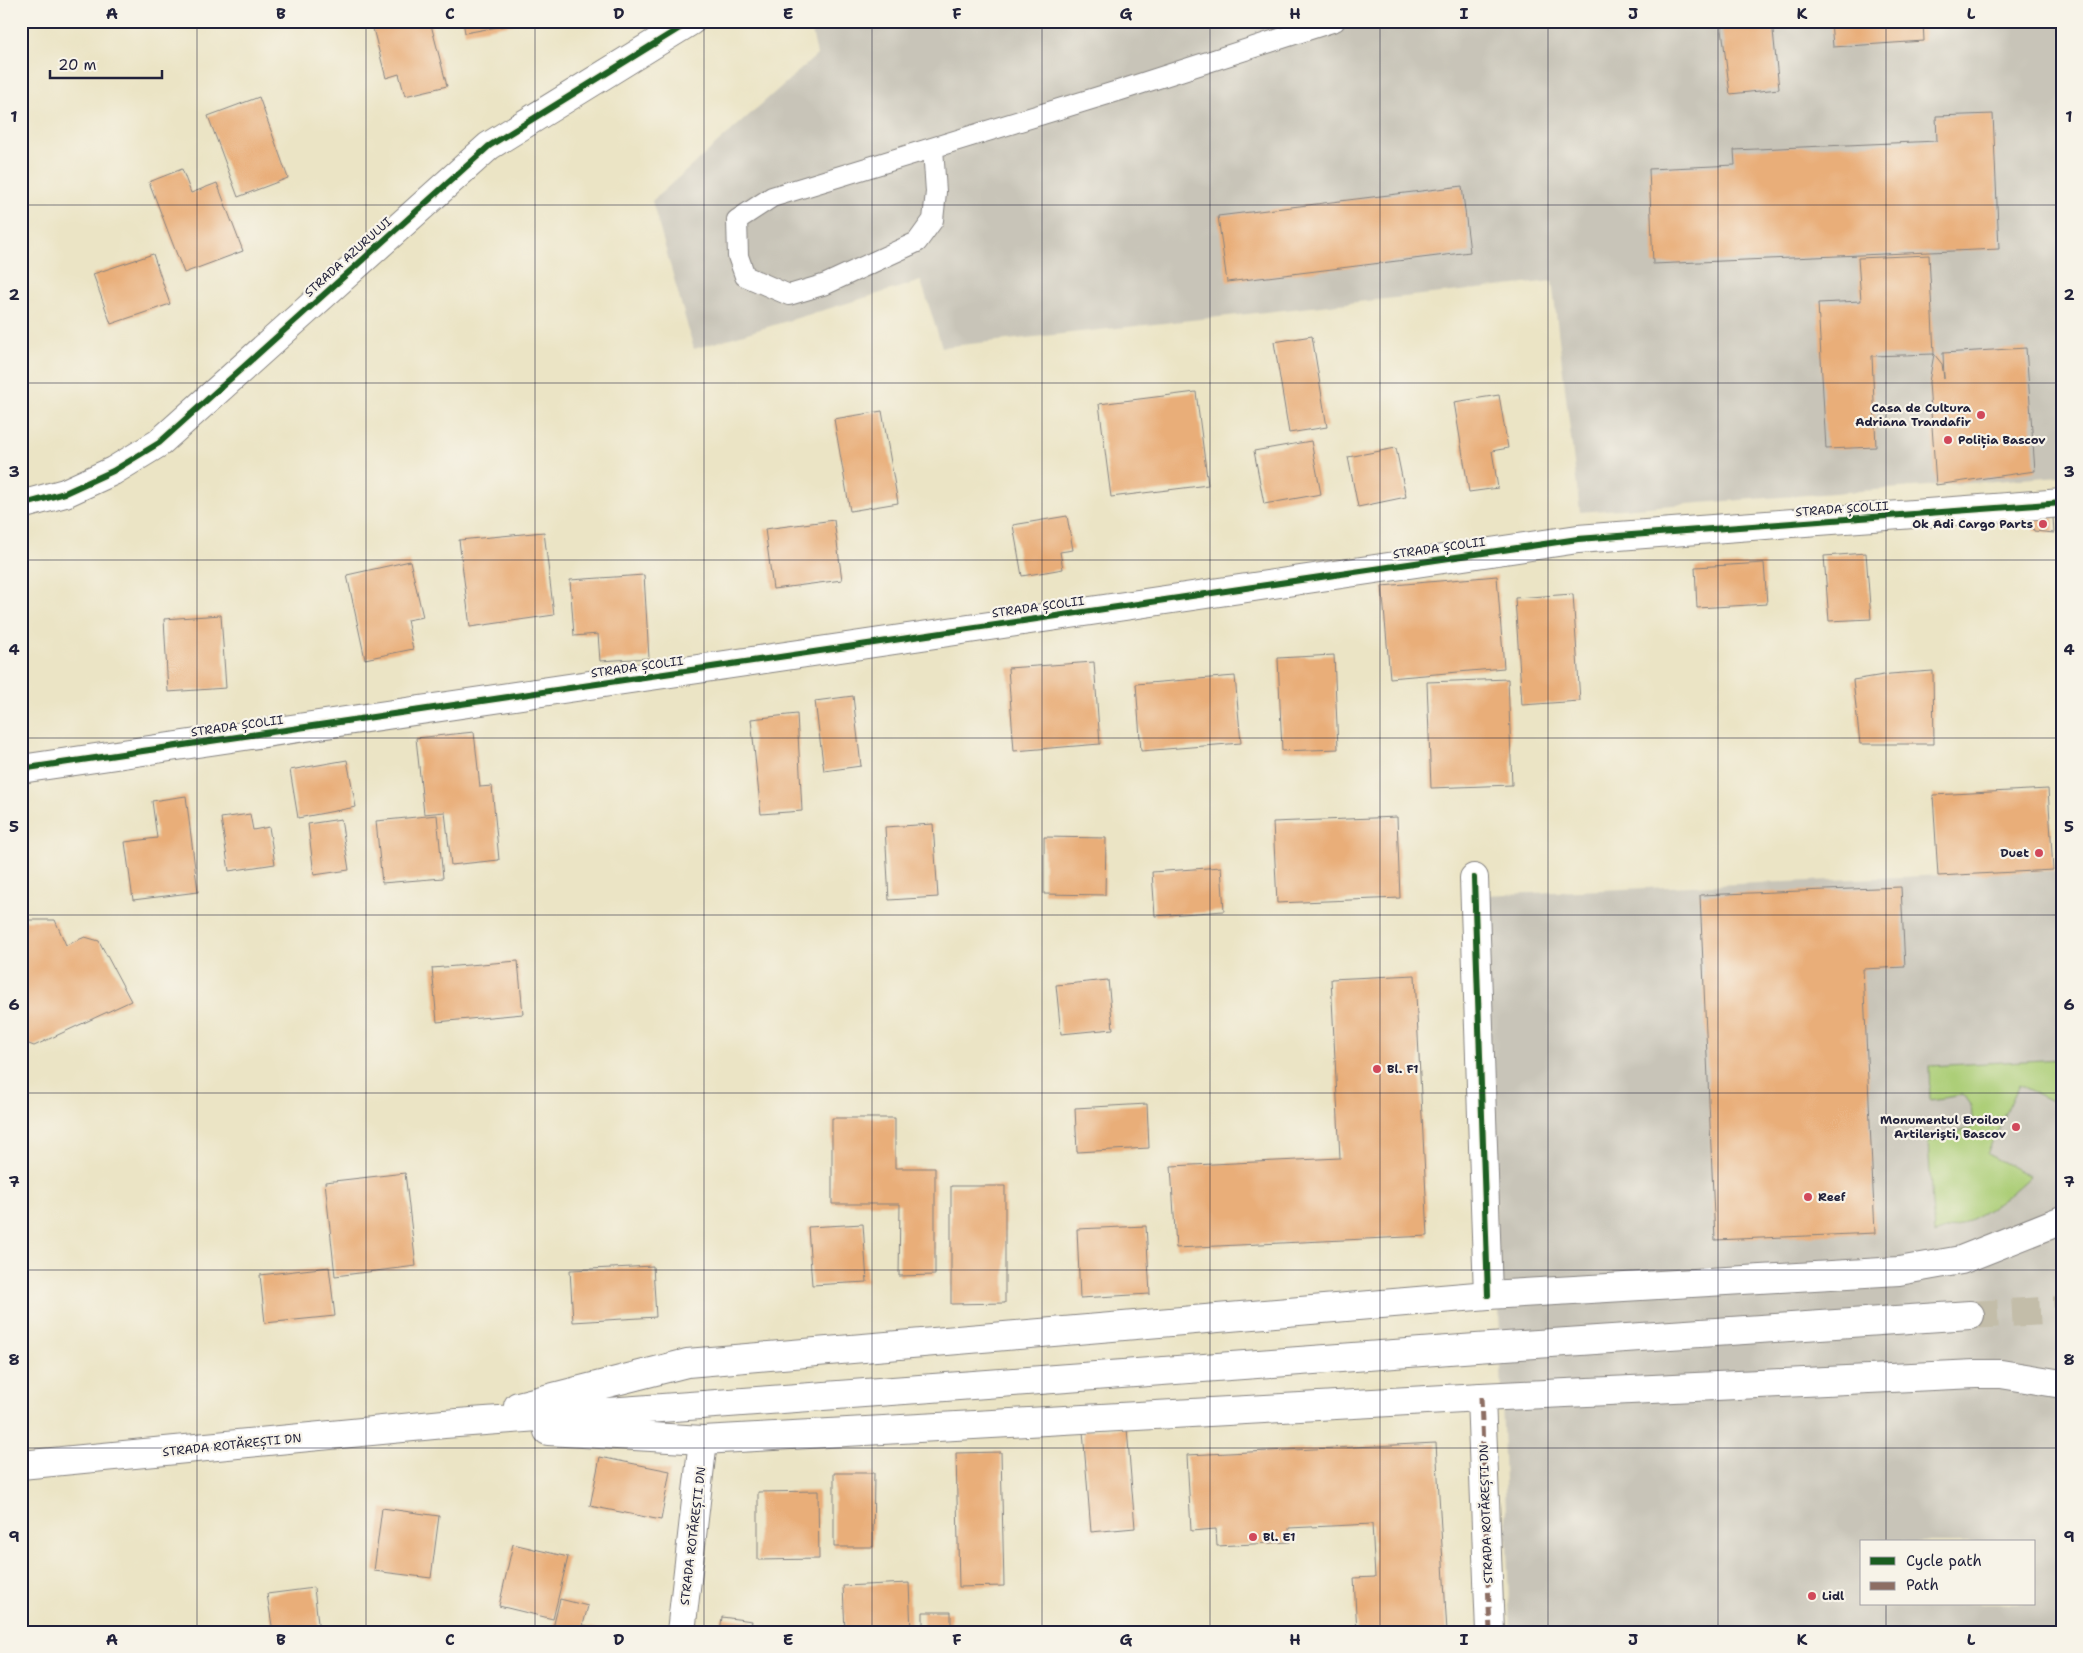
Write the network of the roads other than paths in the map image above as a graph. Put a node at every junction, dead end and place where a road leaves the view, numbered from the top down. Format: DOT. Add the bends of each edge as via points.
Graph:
graph roads {
  1 [pos="691,21"];
  2 [pos="1335,21"];
  3 [pos="932,148"];
  4 [pos="2062,503"];
  5 [pos="21,505"];
  6 [pos="21,769"];
  7 [pos="1474,878"];
  8 [pos="2062,1220"];
  9 [pos="1488,1295"];
  10 [pos="1970,1315"];
  11 [pos="2062,1384"];
  12 [pos="1481,1397"];
  13 [pos="444,1424"];
  14 [pos="703,1440"];
  15 [pos="21,1465"];
  16 [pos="681,1632"];
  17 [pos="1490,1632"];
  1 -- 5 [label="main road, STRADA AZURULUI" via="489,146 159,443 65,493"];
  2 -- 3 [label="lane"];
  3 -- 3 [label="lane" via="936,192 934,220 917,242 826,284 790,295 745,276 738,256 737,220 772,197"];
  4 -- 6 [label="main road, STRADA ȘCOLII" via="1578,539"];
  7 -- 9 [label="main road"];
  8 -- 9 [label="main road" via="1961,1260 1899,1271"];
  9 -- 13 [label="main road" via="687,1363"];
  10 -- 13 [label="main road"];
  11 -- 12 [label="main road" via="2001,1374 1976,1374"];
  12 -- 14 [label="main road"];
  12 -- 17 [label="main road, STRADA ROTĂREȘTI DN"];
  13 -- 14 [label="main road"];
  13 -- 15 [label="main road, STRADA ROTĂREȘTI DN"];
  14 -- 16 [label="main road, STRADA ROTĂREȘTI DN"];
}
